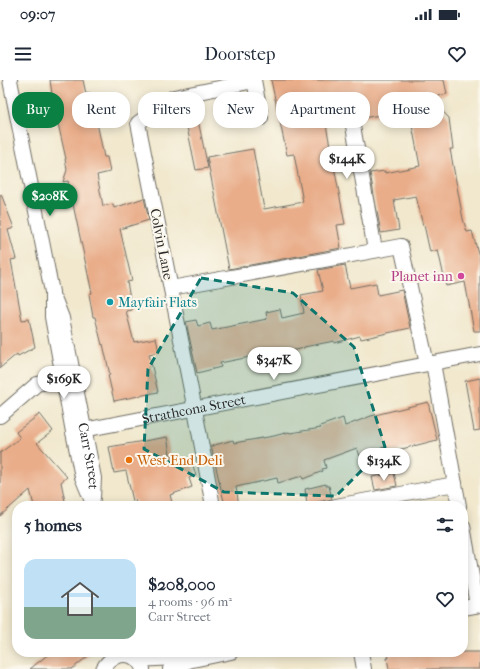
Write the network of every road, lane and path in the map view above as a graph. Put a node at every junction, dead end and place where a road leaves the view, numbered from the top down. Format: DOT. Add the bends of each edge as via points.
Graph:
graph roads {
  1 [pos="10,80"];
  2 [pos="254,80"];
  3 [pos="256,92"];
  4 [pos="353,128"];
  5 [pos="375,250"];
  6 [pos="171,288"];
  7 [pos="480,354"];
  8 [pos="430,364"];
  9 [pos="68,378"];
  10 [pos="195,410"];
  11 [pos="0,416"];
  12 [pos="79,432"];
  13 [pos="455,484"];
  14 [pos="93,501"];
  15 [pos="212,501"];
  16 [pos="363,501"];
  17 [pos="458,501"];
  18 [pos="468,566"];
  19 [pos="473,606"];
  20 [pos="207,657"];
  21 [pos="362,657"];
  22 [pos="136,660"];
  23 [pos="188,661"];
  24 [pos="170,669"];
  25 [pos="364,669"];
  1 -- 9 [label="street, Carr Street" via="52,292 62,318"];
  2 -- 3 [label="street"];
  2 -- 6 [label="street, Colvin Lane" via="174,97 138,123"];
  4 -- 5 [label="street"];
  5 -- 6 [label="street"];
  5 -- 8 [label="street" via="401,246"];
  6 -- 10 [label="street, Colvin Lane"];
  7 -- 8 [label="street, Strathcona Street"];
  8 -- 10 [label="street, Strathcona Street"];
  8 -- 13 [label="street"];
  9 -- 11 [label="street" via="37,384"];
  9 -- 12 [label="street, Carr Street"];
  10 -- 12 [label="street, Strathcona Street"];
  10 -- 15 [label="street, Colvin Lane"];
  12 -- 14 [label="street, Carr Street" via="94,478"];
  13 -- 16 [label="street"];
  13 -- 17 [label="street"];
  18 -- 19 [label="street"];
  20 -- 23 [label="street"];
  21 -- 25 [label="street"];
  22 -- 23 [label="street" via="175,658"];
  23 -- 24 [label="street"];
}
